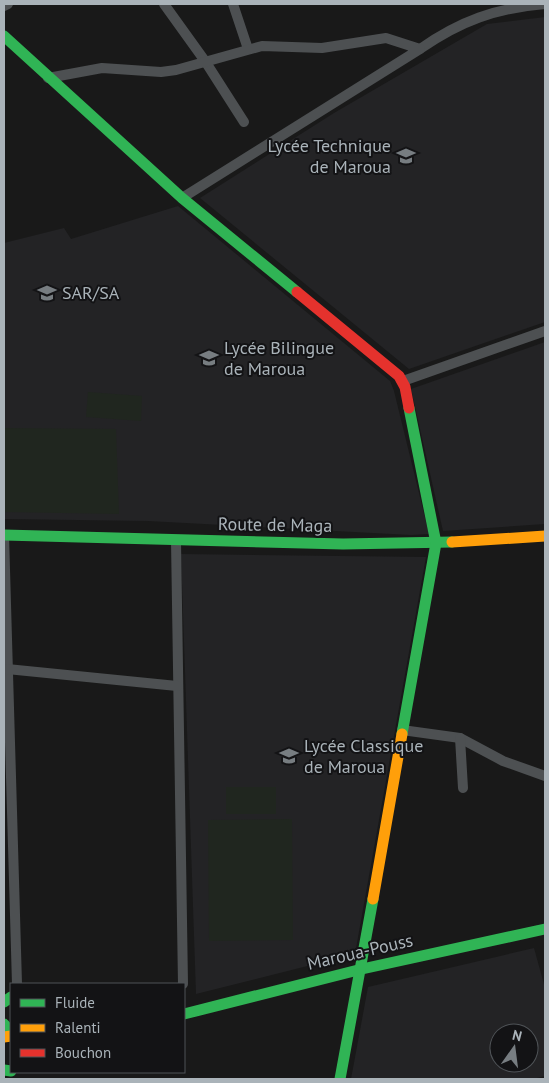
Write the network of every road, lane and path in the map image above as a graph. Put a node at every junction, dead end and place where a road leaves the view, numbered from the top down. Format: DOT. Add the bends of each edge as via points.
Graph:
graph roads {
  1 [pos="8,4"];
  2 [pos="166,4"];
  3 [pos="233,4"];
  4 [pos="545,4"];
  5 [pos="4,6"];
  6 [pos="4,36"];
  7 [pos="420,48"];
  8 [pos="248,49"];
  9 [pos="205,61"];
  10 [pos="48,78"];
  11 [pos="244,122"];
  12 [pos="182,198"];
  13 [pos="545,331"];
  14 [pos="403,381"];
  15 [pos="4,535"];
  16 [pos="545,536"];
  17 [pos="176,540"];
  18 [pos="436,542"];
  19 [pos="7,669"];
  20 [pos="177,686"];
  21 [pos="402,730"];
  22 [pos="460,738"];
  23 [pos="545,776"];
  24 [pos="462,788"];
  25 [pos="545,929"];
  26 [pos="362,969"];
  27 [pos="17,983"];
  28 [pos="183,983"];
  29 [pos="185,1014"];
  30 [pos="340,1079"];
  1 -- 5 [label="street"];
  2 -- 9 [label="street"];
  3 -- 8 [label="street"];
  4 -- 7 [label="street" via="492,12 446,31"];
  6 -- 10 [label="street"];
  7 -- 8 [label="street" via="386,38 335,47"];
  7 -- 12 [label="street"];
  8 -- 9 [label="street"];
  9 -- 10 [label="street" via="168,71 102,68"];
  9 -- 11 [label="street"];
  10 -- 12 [label="street"];
  12 -- 14 [label="street"];
  13 -- 14 [label="street"];
  14 -- 18 [label="street"];
  15 -- 17 [label="street, Route de Maga"];
  15 -- 19 [label="street"];
  16 -- 18 [label="street, Route de Maga"];
  17 -- 18 [label="street, Route de Maga" via="343,544"];
  17 -- 20 [label="street"];
  18 -- 21 [label="street"];
  19 -- 20 [label="street"];
  19 -- 27 [label="street"];
  20 -- 28 [label="street"];
  21 -- 22 [label="street"];
  21 -- 26 [label="street"];
  22 -- 23 [label="street" via="503,761"];
  22 -- 24 [label="street"];
  25 -- 26 [label="street, Maroua-Pouss"];
  26 -- 29 [label="street, Maroua-Pouss"];
  26 -- 30 [label="street"];
}
